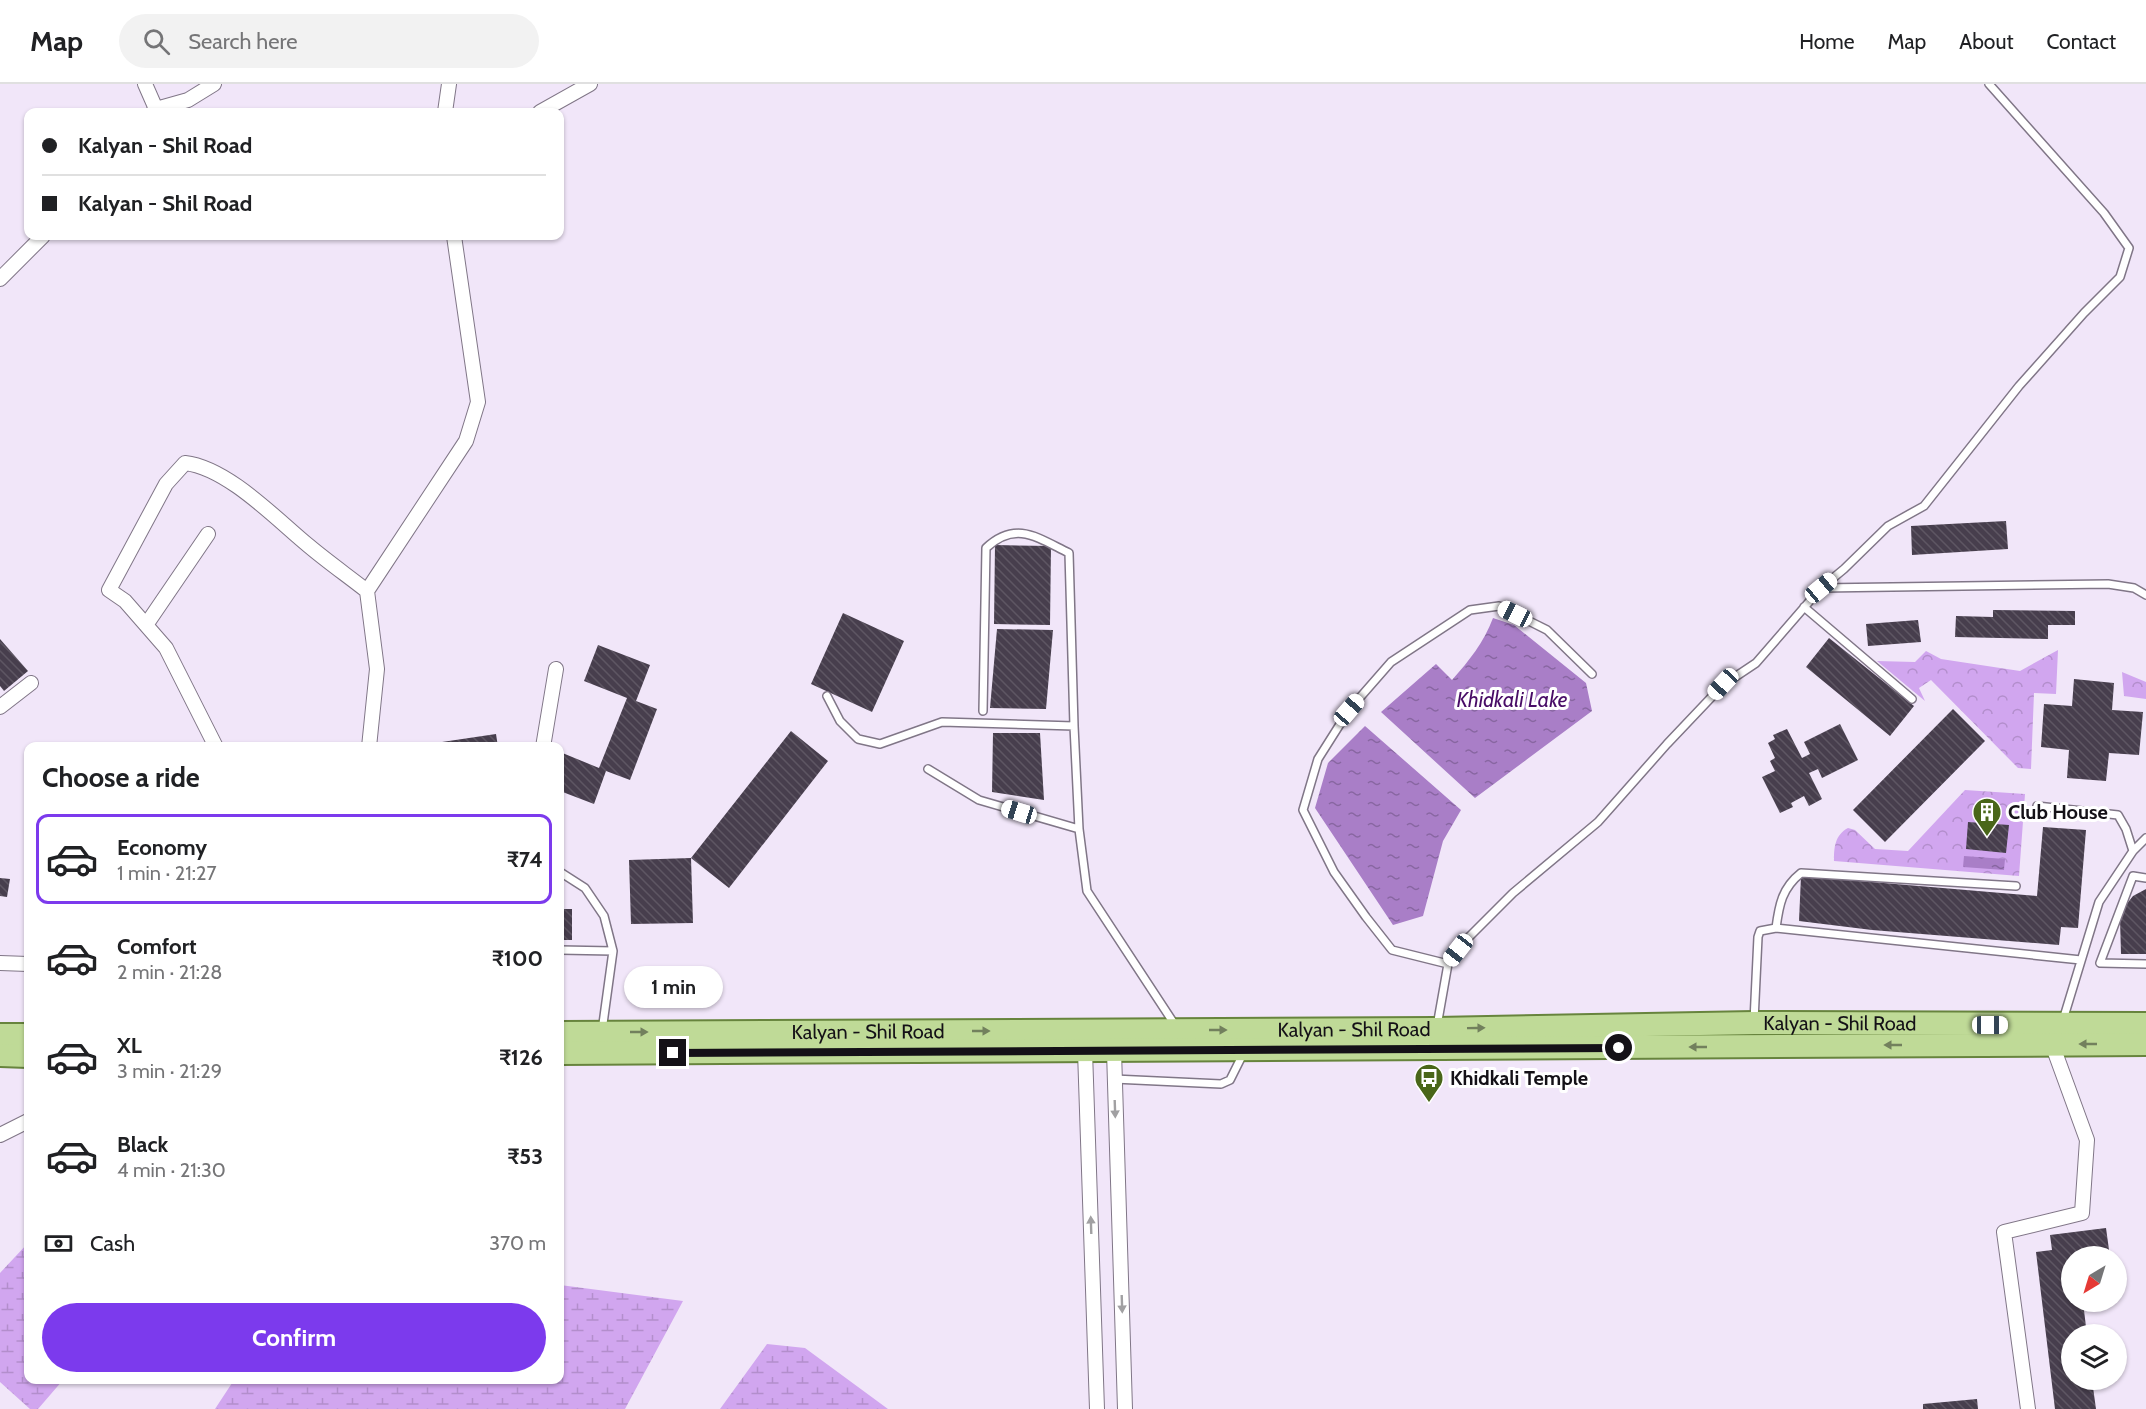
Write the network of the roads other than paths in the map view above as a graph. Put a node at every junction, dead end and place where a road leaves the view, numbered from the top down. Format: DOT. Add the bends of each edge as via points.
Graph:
graph roads {
  1 [pos="145,84"];
  2 [pos="214,84"];
  3 [pos="449,84"];
  4 [pos="590,84"];
  5 [pos="1989,84"];
  6 [pos="154,108"];
  7 [pos="164,108"];
  8 [pos="446,108"];
  9 [pos="547,108"];
  10 [pos="40,240"];
  11 [pos="455,240"];
  12 [pos="0,279"];
  13 [pos="208,534"];
  14 [pos="1821,588"];
  15 [pos="367,591"];
  16 [pos="2146,595"];
  17 [pos="1804,607"];
  18 [pos="146,625"];
  19 [pos="556,669"];
  20 [pos="1592,674"];
  21 [pos="31,682"];
  22 [pos="827,696"];
  23 [pos="1912,699"];
  24 [pos="0,707"];
  25 [pos="983,711"];
  26 [pos="1074,726"];
  27 [pos="213,742"];
  28 [pos="370,742"];
  29 [pos="544,742"];
  30 [pos="928,768"];
  31 [pos="2037,806"];
  32 [pos="1079,830"];
  33 [pos="2146,838"];
  34 [pos="2133,851"];
  35 [pos="564,875"];
  36 [pos="2146,878"];
  37 [pos="2016,886"];
  38 [pos="1776,928"];
  39 [pos="564,950"];
  40 [pos="613,951"];
  41 [pos="2081,960"];
  42 [pos="0,963"];
  43 [pos="24,964"];
  44 [pos="1448,964"];
  45 [pos="2146,964"];
  46 [pos="1754,1023"];
  47 [pos="2146,1024"];
  48 [pos="1178,1030"];
  49 [pos="564,1033"];
  50 [pos="602,1033"];
  51 [pos="0,1035"];
  52 [pos="24,1035"];
  53 [pos="2057,1035"];
  54 [pos="1436,1039"];
  55 [pos="2146,1044"];
  56 [pos="1245,1050"];
  57 [pos="1085,1051"];
  58 [pos="1114,1051"];
  59 [pos="564,1053"];
  60 [pos="0,1055"];
  61 [pos="24,1056"];
  62 [pos="1114,1079"];
  63 [pos="24,1123"];
  64 [pos="0,1135"];
  65 [pos="1097,1409"];
  66 [pos="1125,1409"];
  67 [pos="2028,1409"];
  1 -- 6 [label="street"];
  2 -- 7 [label="street" via="188,100"];
  3 -- 8 [label="street"];
  4 -- 9 [label="street"];
  5 -- 14 [label="lane" via="2104,213 2129,248 2120,277 2019,386 1924,506 1888,526"];
  10 -- 12 [label="street"];
  11 -- 15 [label="street" via="478,402 466,441"];
  13 -- 18 [label="street"];
  14 -- 16 [label="lane" via="2108,584 2134,588"];
  14 -- 17 [label="lane"];
  15 -- 18 [label="street" via="240,488 198,465 185,463 166,484 109,590 125,601"];
  15 -- 28 [label="street" via="377,669"];
  17 -- 23 [label="lane"];
  17 -- 44 [label="lane" via="1756,663 1723,684 1598,822 1512,892"];
  18 -- 27 [label="street" via="166,648"];
  19 -- 29 [label="street"];
  20 -- 44 [label="lane" via="1546,630 1499,606 1470,610 1391,663 1349,710 1318,759 1303,810 1334,872 1392,950"];
  21 -- 24 [label="street"];
  22 -- 26 [label="lane" via="840,721 858,739 880,744 942,722"];
  25 -- 26 [label="lane" via="986,548 998,537 1027,532 1070,553"];
  26 -- 32 [label="lane"];
  30 -- 32 [label="lane" via="979,800"];
  31 -- 34 [label="lane" via="2118,815"];
  32 -- 48 [label="lane" via="1087,891"];
  33 -- 34 [label="lane"];
  34 -- 41 [label="lane" via="2099,902"];
  35 -- 40 [label="lane" via="585,888 603,916"];
  36 -- 45 [label="lane" via="2133,876 2100,963"];
  37 -- 38 [label="lane" via="1802,873 1780,900"];
  38 -- 41 [label="lane"];
  38 -- 46 [label="lane" via="1760,932 1758,937"];
  39 -- 40 [label="lane"];
  40 -- 50 [label="lane"];
  41 -- 53 [label="lane"];
  42 -- 43 [label="street"];
  44 -- 54 [label="lane"];
  46 -- 53 [label="main road, Kalyan - Shil Road"];
  54 -- 46 [label="main road, Kalyan - Shil Road, one-way"];
  47 -- 53 [label="main road, Kalyan - Shil Road"];
  50 -- 48 [label="main road, Kalyan - Shil Road, one-way"];
  48 -- 54 [label="main road, Kalyan - Shil Road, one-way"];
  49 -- 50 [label="main road, Kalyan - Shil Road"];
  51 -- 52 [label="main road"];
  53 -- 54 [label="main road, Kalyan - Shil Road, one-way"];
  55 -- 53 [label="main road, Kalyan - Shil Road, one-way"];
  53 -- 67 [label="street" via="2086,1140 2083,1203 2082,1213 2004,1232"];
  54 -- 56 [label="main road, Kalyan - Shil Road"];
  56 -- 58 [label="main road, Kalyan - Shil Road"];
  56 -- 62 [label="lane" via="1230,1080 1221,1084"];
  57 -- 58 [label="main road, Kalyan - Shil Road"];
  57 -- 59 [label="main road, Kalyan - Shil Road"];
  65 -- 57 [label="street, one-way"];
  58 -- 62 [label="street"];
  60 -- 61 [label="main road"];
  62 -- 66 [label="street, one-way"];
  63 -- 64 [label="street"];
}
